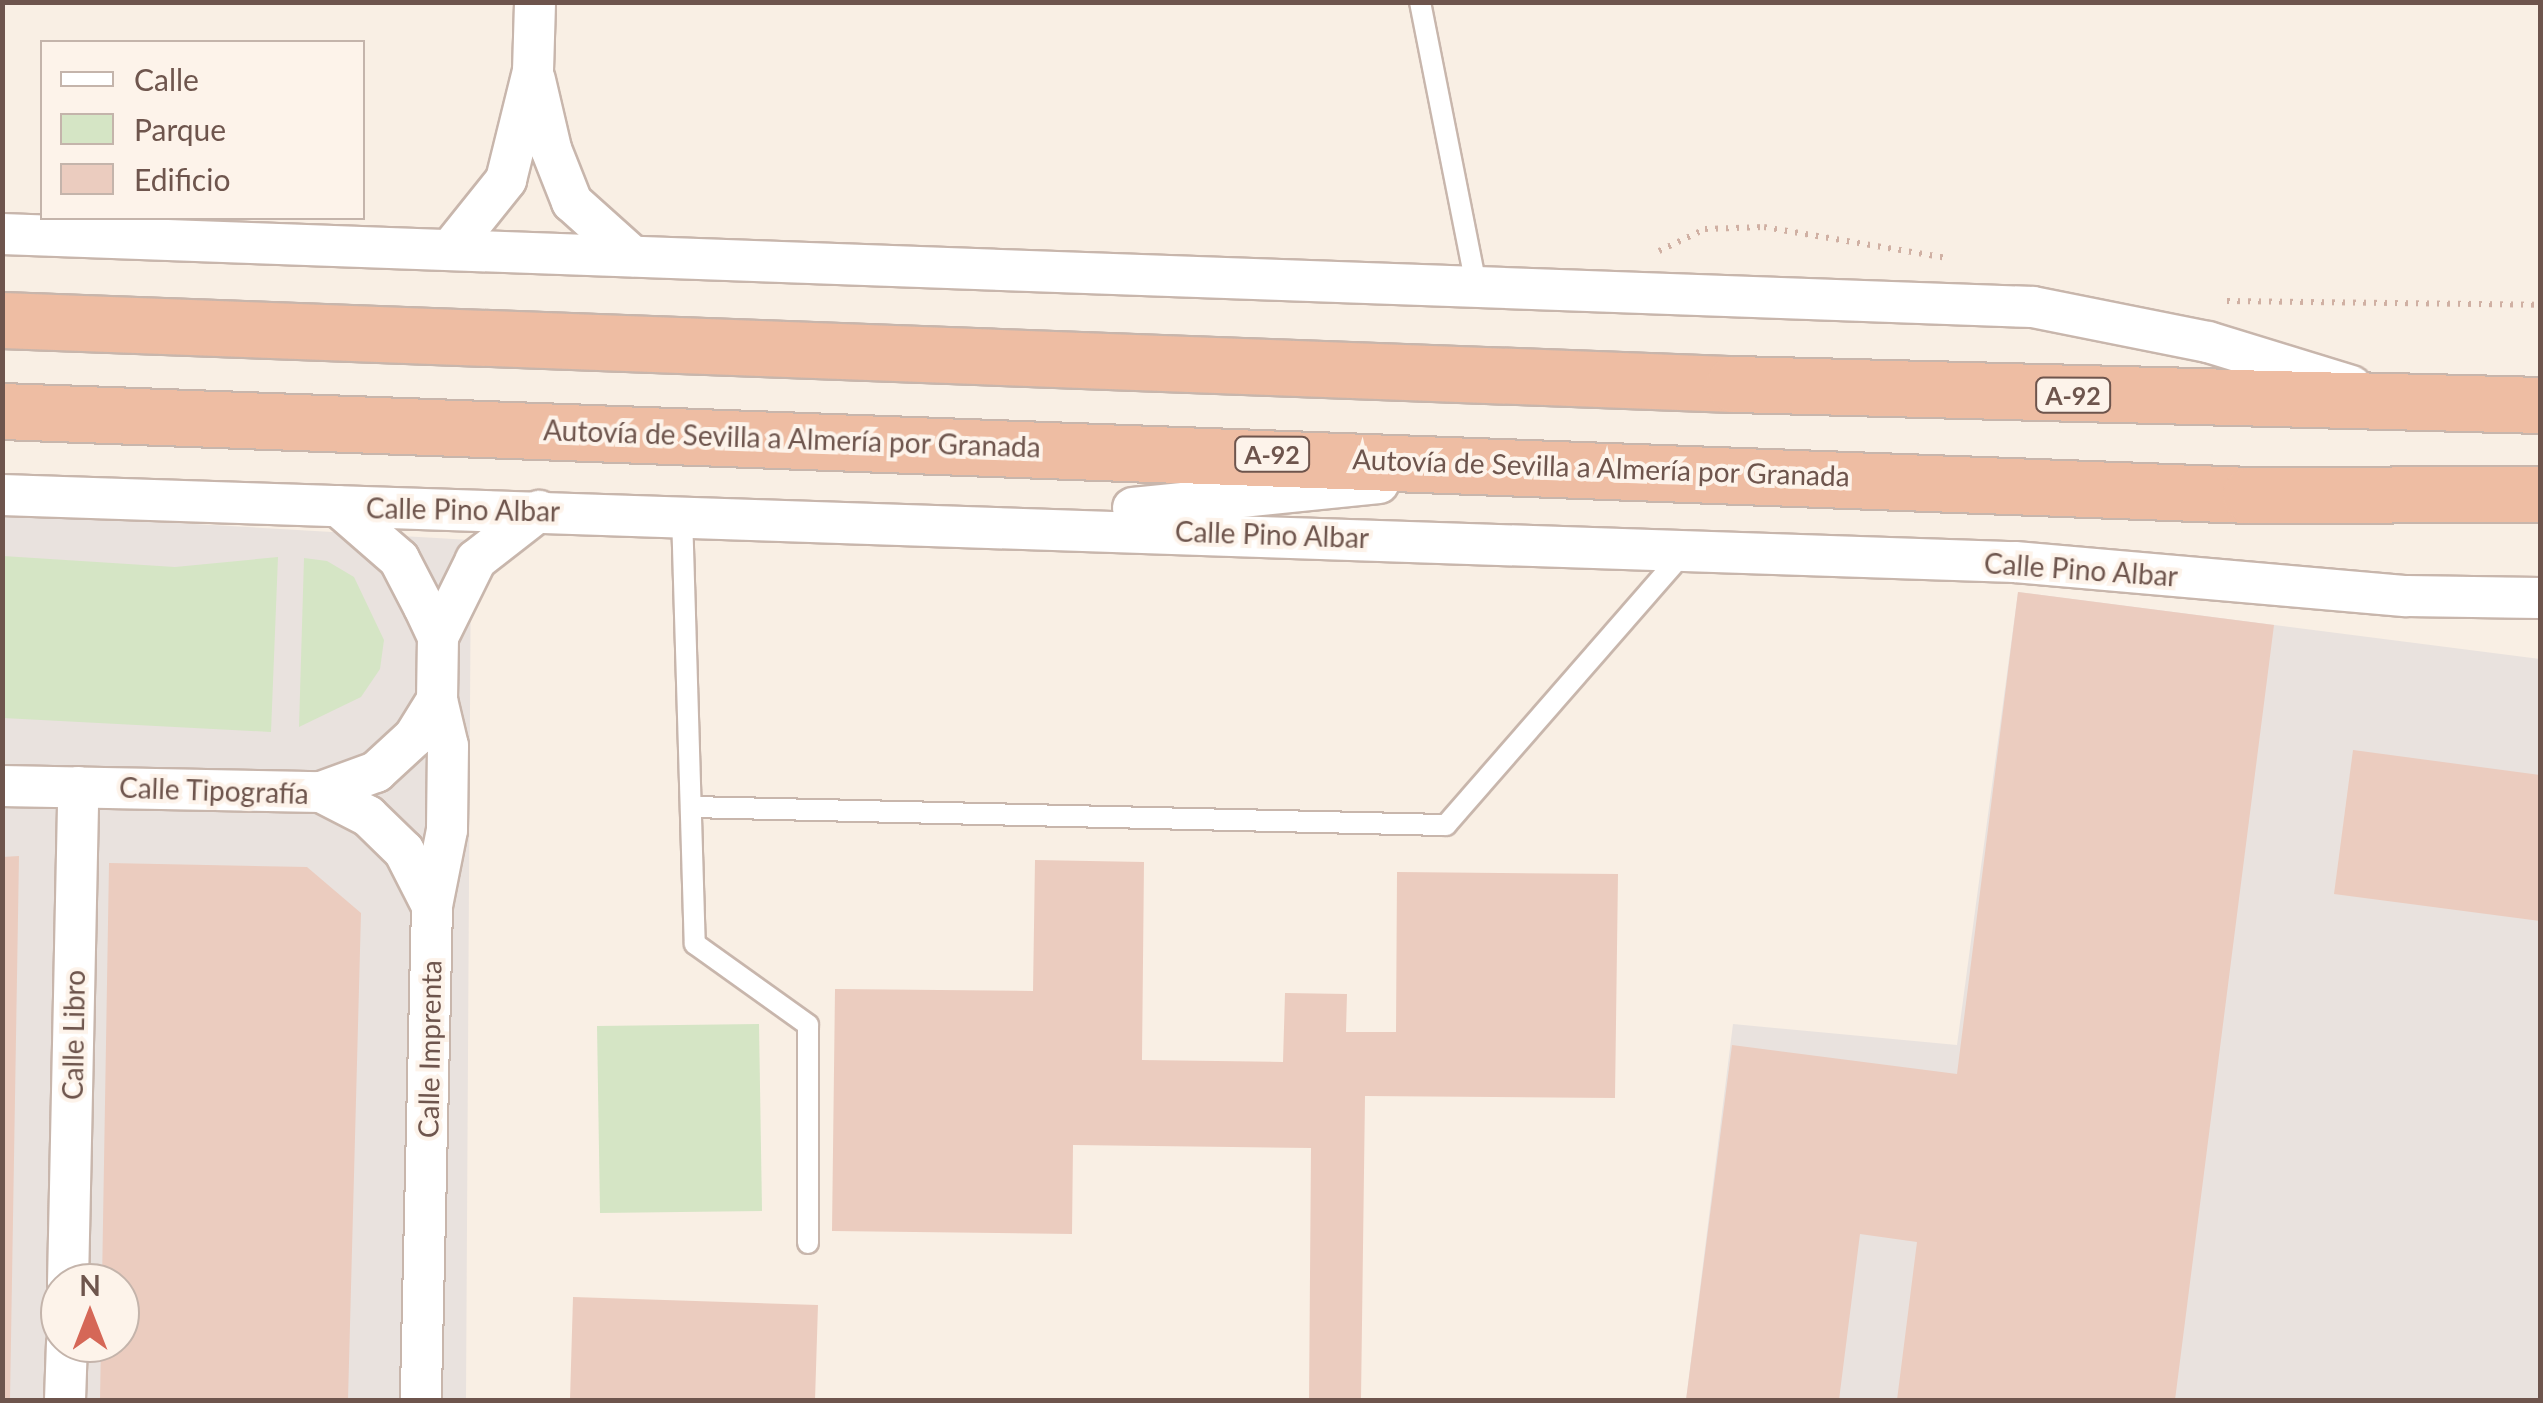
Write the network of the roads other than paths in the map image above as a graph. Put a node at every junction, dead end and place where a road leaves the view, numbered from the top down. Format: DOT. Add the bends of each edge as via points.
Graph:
graph roads {
  1 [pos="535,2"];
  2 [pos="1420,2"];
  3 [pos="533,71"];
  4 [pos="2,234"];
  5 [pos="450,250"];
  6 [pos="632,256"];
  7 [pos="1476,285"];
  8 [pos="2,320"];
  9 [pos="2412,405"];
  10 [pos="2540,405"];
  11 [pos="2,411"];
  12 [pos="1559,464"];
  13 [pos="2,494"];
  14 [pos="2540,494"];
  15 [pos="338,506"];
  16 [pos="540,511"];
  17 [pos="682,514"];
  18 [pos="990,523"];
  19 [pos="1686,551"];
  20 [pos="2540,598"];
  21 [pos="438,638"];
  22 [pos="437,700"];
  23 [pos="2,786"];
  24 [pos="78,787"];
  25 [pos="321,792"];
  26 [pos="691,806"];
  27 [pos="432,906"];
  28 [pos="808,1243"];
  29 [pos="68,1263"];
  30 [pos="66,1363"];
  31 [pos="65,1400"];
  32 [pos="421,1400"];
  1 -- 3 [label="street"];
  2 -- 7 [label="lane"];
  3 -- 5 [label="street" via="506,180"];
  3 -- 6 [label="street" via="550,149 572,202"];
  4 -- 5 [label="street"];
  5 -- 6 [label="street"];
  6 -- 7 [label="street"];
  7 -- 9 [label="street" via="2032,307 2208,342"];
  8 -- 9 [label="highway, A-92"];
  9 -- 10 [label="highway, A-92"];
  11 -- 12 [label="highway, Autovía de Sevilla a Almería por Granada / A-92"];
  12 -- 14 [label="highway, Autovía de Sevilla a Almería por Granada / A-92" via="2250,494"];
  12 -- 18 [label="street"];
  13 -- 15 [label="street, Calle Pino Albar"];
  15 -- 16 [label="street, Calle Pino Albar"];
  15 -- 21 [label="street, Calle Imprenta" via="398,559"];
  16 -- 17 [label="street, Calle Pino Albar"];
  16 -- 21 [label="street, Calle Imprenta" via="476,560"];
  17 -- 18 [label="street, Calle Pino Albar"];
  17 -- 26 [label="lane"];
  18 -- 19 [label="street, Calle Pino Albar"];
  19 -- 20 [label="street, Calle Pino Albar" via="2015,562 2407,596"];
  19 -- 26 [label="lane" via="1446,825"];
  21 -- 22 [label="street, Calle Imprenta"];
  22 -- 25 [label="street" via="414,737 376,772"];
  22 -- 27 [label="street, Calle Imprenta" via="448,746 446,830"];
  23 -- 24 [label="street, Calle Tipografía"];
  24 -- 25 [label="street, Calle Tipografía"];
  24 -- 29 [label="street, Calle Libro"];
  25 -- 27 [label="street, Calle Tipografía" via="368,816 404,851"];
  26 -- 28 [label="lane" via="695,944 808,1025"];
  27 -- 32 [label="street, Calle Imprenta"];
  30 -- 31 [label="street"];
}
